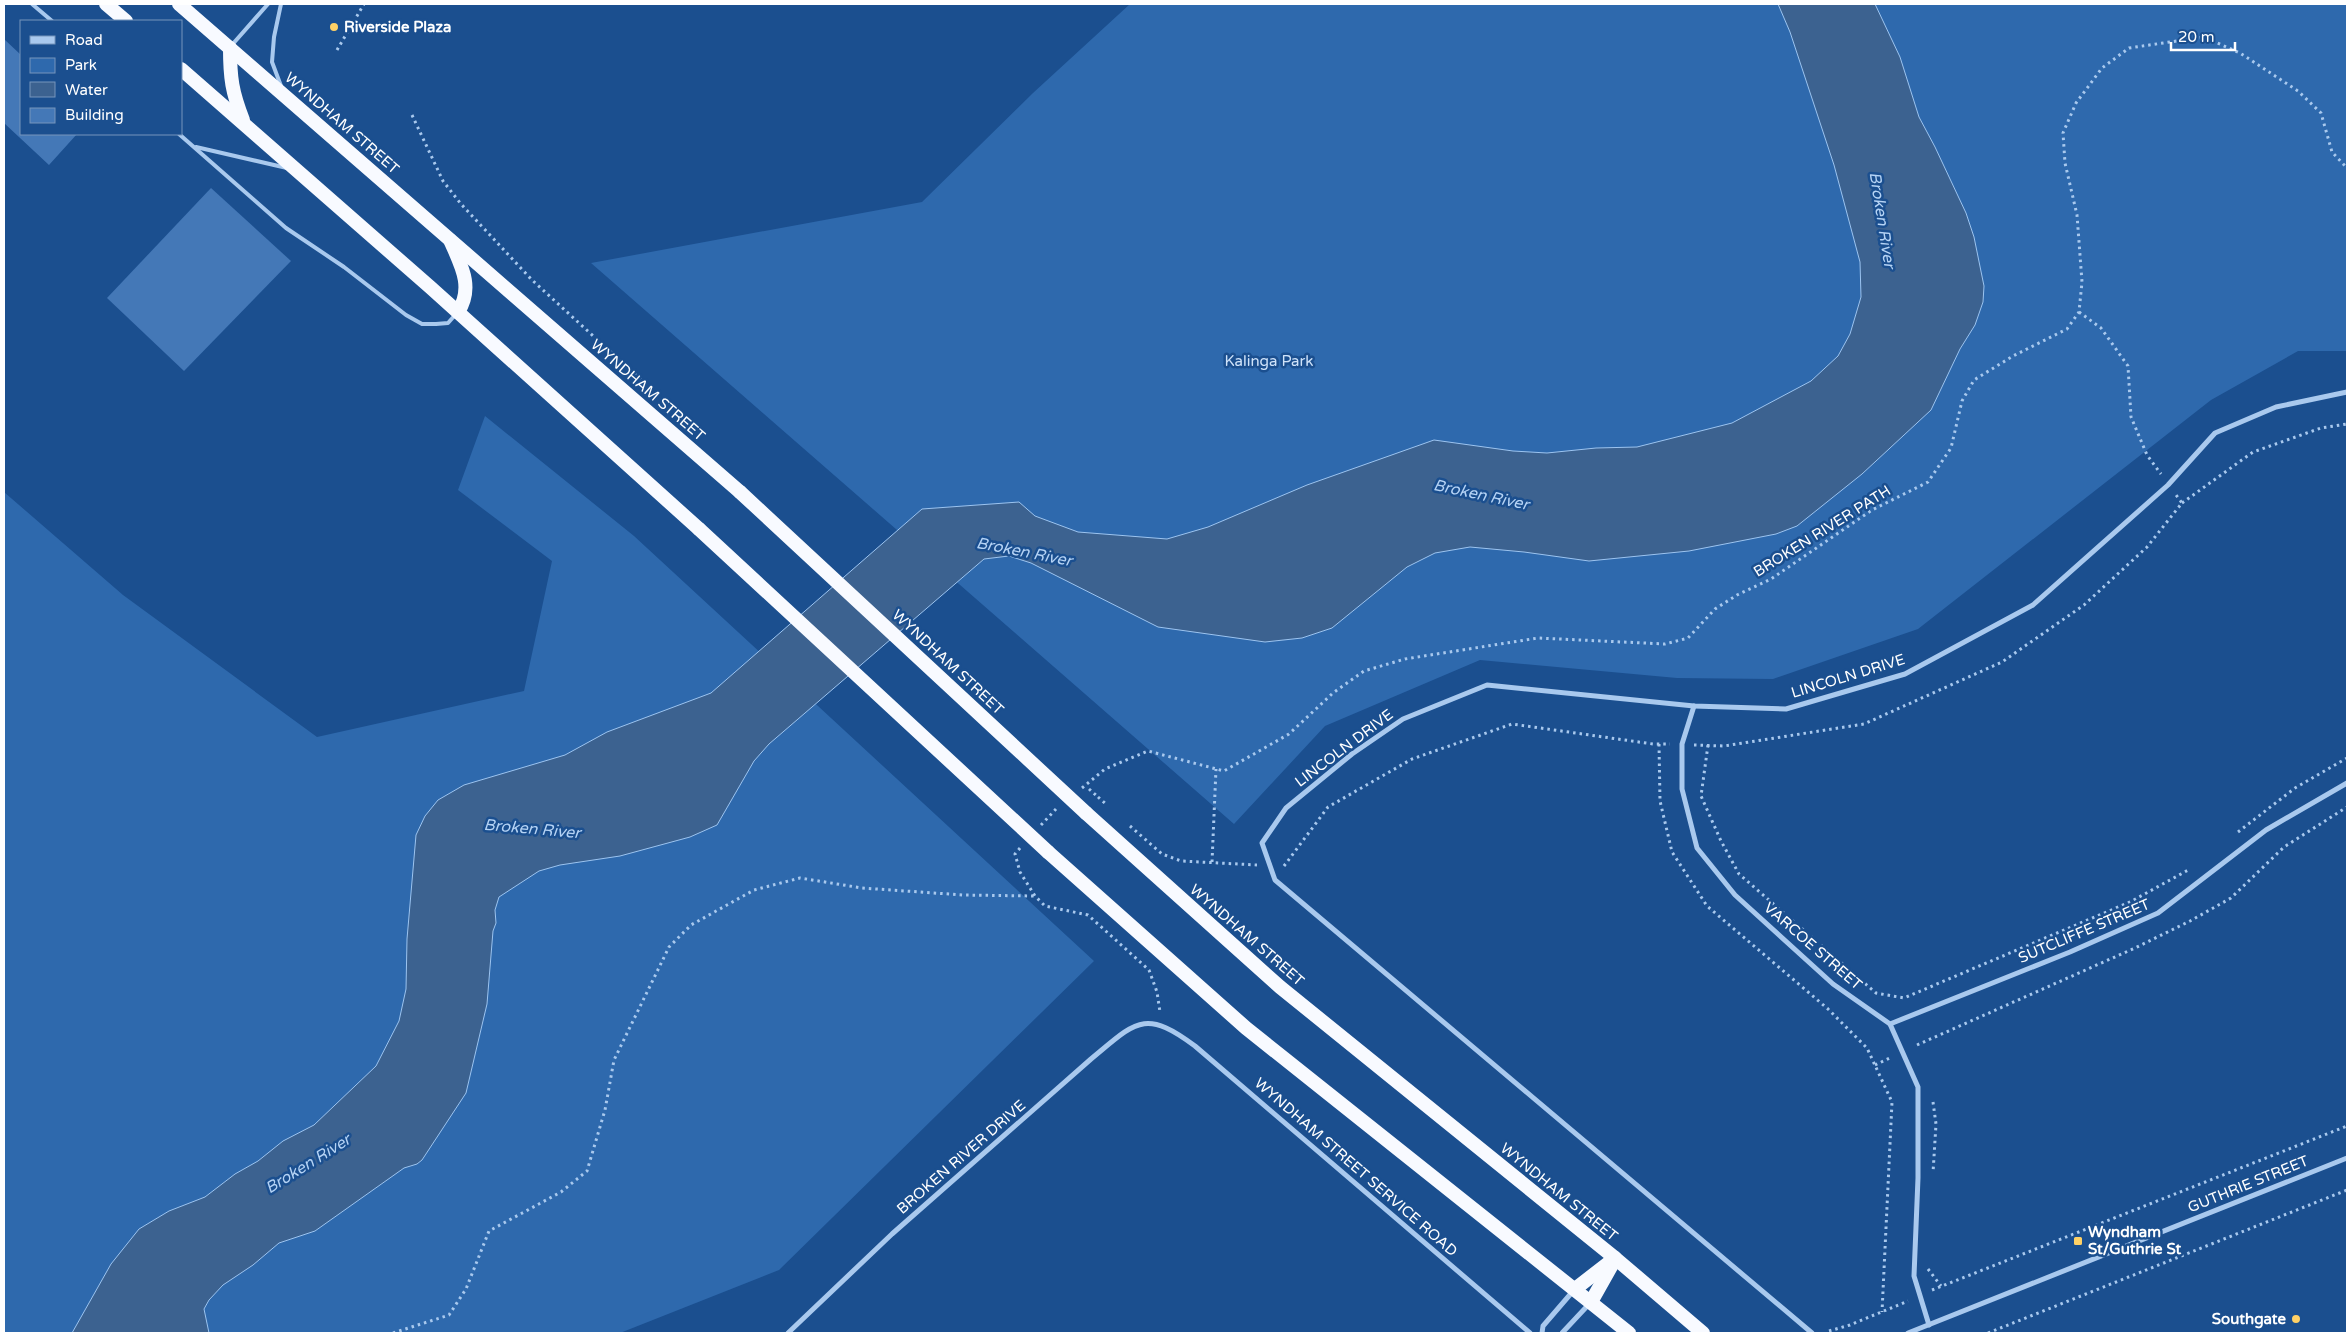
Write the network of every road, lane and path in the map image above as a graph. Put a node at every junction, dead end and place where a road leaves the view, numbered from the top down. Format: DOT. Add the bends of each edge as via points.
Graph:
graph roads {
  1 [pos="32,4"];
  2 [pos="106,4"];
  3 [pos="179,4"];
  4 [pos="268,4"];
  5 [pos="280,4"];
  6 [pos="364,4"];
  7 [pos="51,20"];
  8 [pos="125,20"];
  9 [pos="230,48"];
  10 [pos="337,50"];
  11 [pos="182,70"];
  12 [pos="285,95"];
  13 [pos="412,115"];
  14 [pos="245,123"];
  15 [pos="181,135"];
  16 [pos="194,147"];
  17 [pos="2347,168"];
  18 [pos="299,171"];
  19 [pos="449,238"];
  20 [pos="458,312"];
  21 [pos="2079,312"];
  22 [pos="2347,392"];
  23 [pos="656,393"];
  24 [pos="2347,424"];
  25 [pos="2168,485"];
  26 [pos="2182,503"];
  27 [pos="1694,706"];
  28 [pos="1659,744"];
  29 [pos="1708,745"];
  30 [pos="2347,758"];
  31 [pos="1216,769"];
  32 [pos="2347,783"];
  33 [pos="1075,793"];
  34 [pos="1098,797"];
  35 [pos="1060,805"];
  36 [pos="1110,808"];
  37 [pos="1129,825"];
  38 [pos="1040,826"];
  39 [pos="2236,834"];
  40 [pos="1021,847"];
  41 [pos="1212,862"];
  42 [pos="1270,867"];
  43 [pos="2192,869"];
  44 [pos="1035,896"];
  45 [pos="1890,1024"];
  46 [pos="1162,1025"];
  47 [pos="2347,1126"];
  48 [pos="2347,1158"];
  49 [pos="2347,1190"];
  50 [pos="1615,1258"];
  51 [pos="1575,1289"];
  52 [pos="1920,1295"];
  53 [pos="1591,1302"];
  54 [pos="1882,1312"];
  55 [pos="1929,1325"];
  56 [pos="1829,1331"];
  57 [pos="393,1333"];
  58 [pos="788,1333"];
  59 [pos="1530,1333"];
  60 [pos="1542,1333"];
  61 [pos="1562,1333"];
  62 [pos="1629,1333"];
  63 [pos="1704,1333"];
  64 [pos="1812,1333"];
  65 [pos="1908,1333"];
  66 [pos="1988,1333"];
  1 -- 7 [label="lane"];
  2 -- 8 [label="highway"];
  3 -- 9 [label="highway, WYNDHAM STREET"];
  4 -- 9 [label="lane"];
  5 -- 12 [label="lane" via="272,62"];
  6 -- 10 [label="path"];
  9 -- 12 [label="highway, WYNDHAM STREET"];
  9 -- 14 [label="highway" via="233,94"];
  11 -- 14 [label="highway"];
  12 -- 19 [label="highway, WYNDHAM STREET"];
  13 -- 23 [label="path" via="443,181 461,204 532,280"];
  14 -- 18 [label="highway"];
  15 -- 16 [label="lane"];
  16 -- 18 [label="lane"];
  16 -- 20 [label="lane" via="286,228 406,315 422,324 436,324 448,322"];
  17 -- 21 [label="path" via="2332,152 2322,113 2298,91 2240,53 2204,37 2129,48 2102,68 2076,103 2063,133 2065,163 2077,215 2082,282"];
  18 -- 20 [label="highway"];
  19 -- 20 [label="highway" via="465,282 464,302"];
  19 -- 50 [label="highway, WYNDHAM STREET, bridge" via="740,492 1086,813 1280,987"];
  20 -- 51 [label="highway, bridge" via="699,529 1048,852 1246,1028"];
  21 -- 25 [label="path" via="2101,328 2128,366 2131,417 2147,455"];
  21 -- 31 [label="path, BROKEN RIVER PATH" via="2067,329 1974,380 1962,401 1951,448 1928,482 1872,510 1771,579 1715,609 1688,638 1665,644 1538,638 1405,659 1364,671 1333,693 1289,734 1224,771"];
  22 -- 25 [label="street, LINCOLN DRIVE" via="2276,407 2215,432"];
  24 -- 26 [label="path" via="2321,428 2253,452"];
  25 -- 27 [label="street, LINCOLN DRIVE" via="2033,605 1905,674 1786,709"];
  27 -- 42 [label="street, LINCOLN DRIVE" via="1487,686 1403,719 1352,754 1286,808 1262,844"];
  27 -- 45 [label="street, VARCOE STREET" via="1682,744 1682,789 1697,848 1735,896 1833,984"];
  28 -- 54 [label="path" via="1660,801 1672,852 1707,906 1828,1009 1867,1048 1892,1102"];
  29 -- 43 [label="path" via="1701,796 1739,874 1876,993 1904,998 2130,902"];
  30 -- 39 [label="path" via="2295,788"];
  31 -- 33 [label="path" via="1148,750 1104,769"];
  31 -- 41 [label="path"];
  32 -- 45 [label="street, SUTCLIFFE STREET" via="2266,830 2158,913"];
  34 -- 36 [label="path"];
  35 -- 38 [label="path"];
  37 -- 41 [label="path" via="1162,854 1181,861"];
  40 -- 44 [label="path" via="1014,854 1020,872"];
  41 -- 42 [label="path"];
  42 -- 64 [label="street" via="1276,880"];
  44 -- 46 [label="path" via="1045,906 1088,915 1149,970 1157,992"];
  44 -- 57 [label="path" via="862,888 800,878 754,890 691,925 669,947 614,1060 605,1110 587,1171 561,1192 489,1231 466,1289 449,1315"];
  45 -- 52 [label="street" via="1918,1087 1914,1276"];
  46 -- 58 [label="street, BROKEN RIVER DRIVE" via="1137,1025 1111,1042 892,1234"];
  46 -- 59 [label="street, WYNDHAM STREET SERVICE ROAD" via="1210,1059"];
  47 -- 52 [label="path"];
  48 -- 55 [label="street, GUTHRIE STREET"];
  49 -- 66 [label="path"];
  50 -- 51 [label="highway"];
  50 -- 53 [label="highway"];
  50 -- 63 [label="highway, WYNDHAM STREET"];
  51 -- 53 [label="highway"];
  51 -- 60 [label="street" via="1543,1326"];
  52 -- 54 [label="path"];
  52 -- 55 [label="street"];
  53 -- 61 [label="street"];
  53 -- 62 [label="highway"];
  54 -- 56 [label="path"];
  55 -- 65 [label="street, GUTHRIE STREET"];
}
